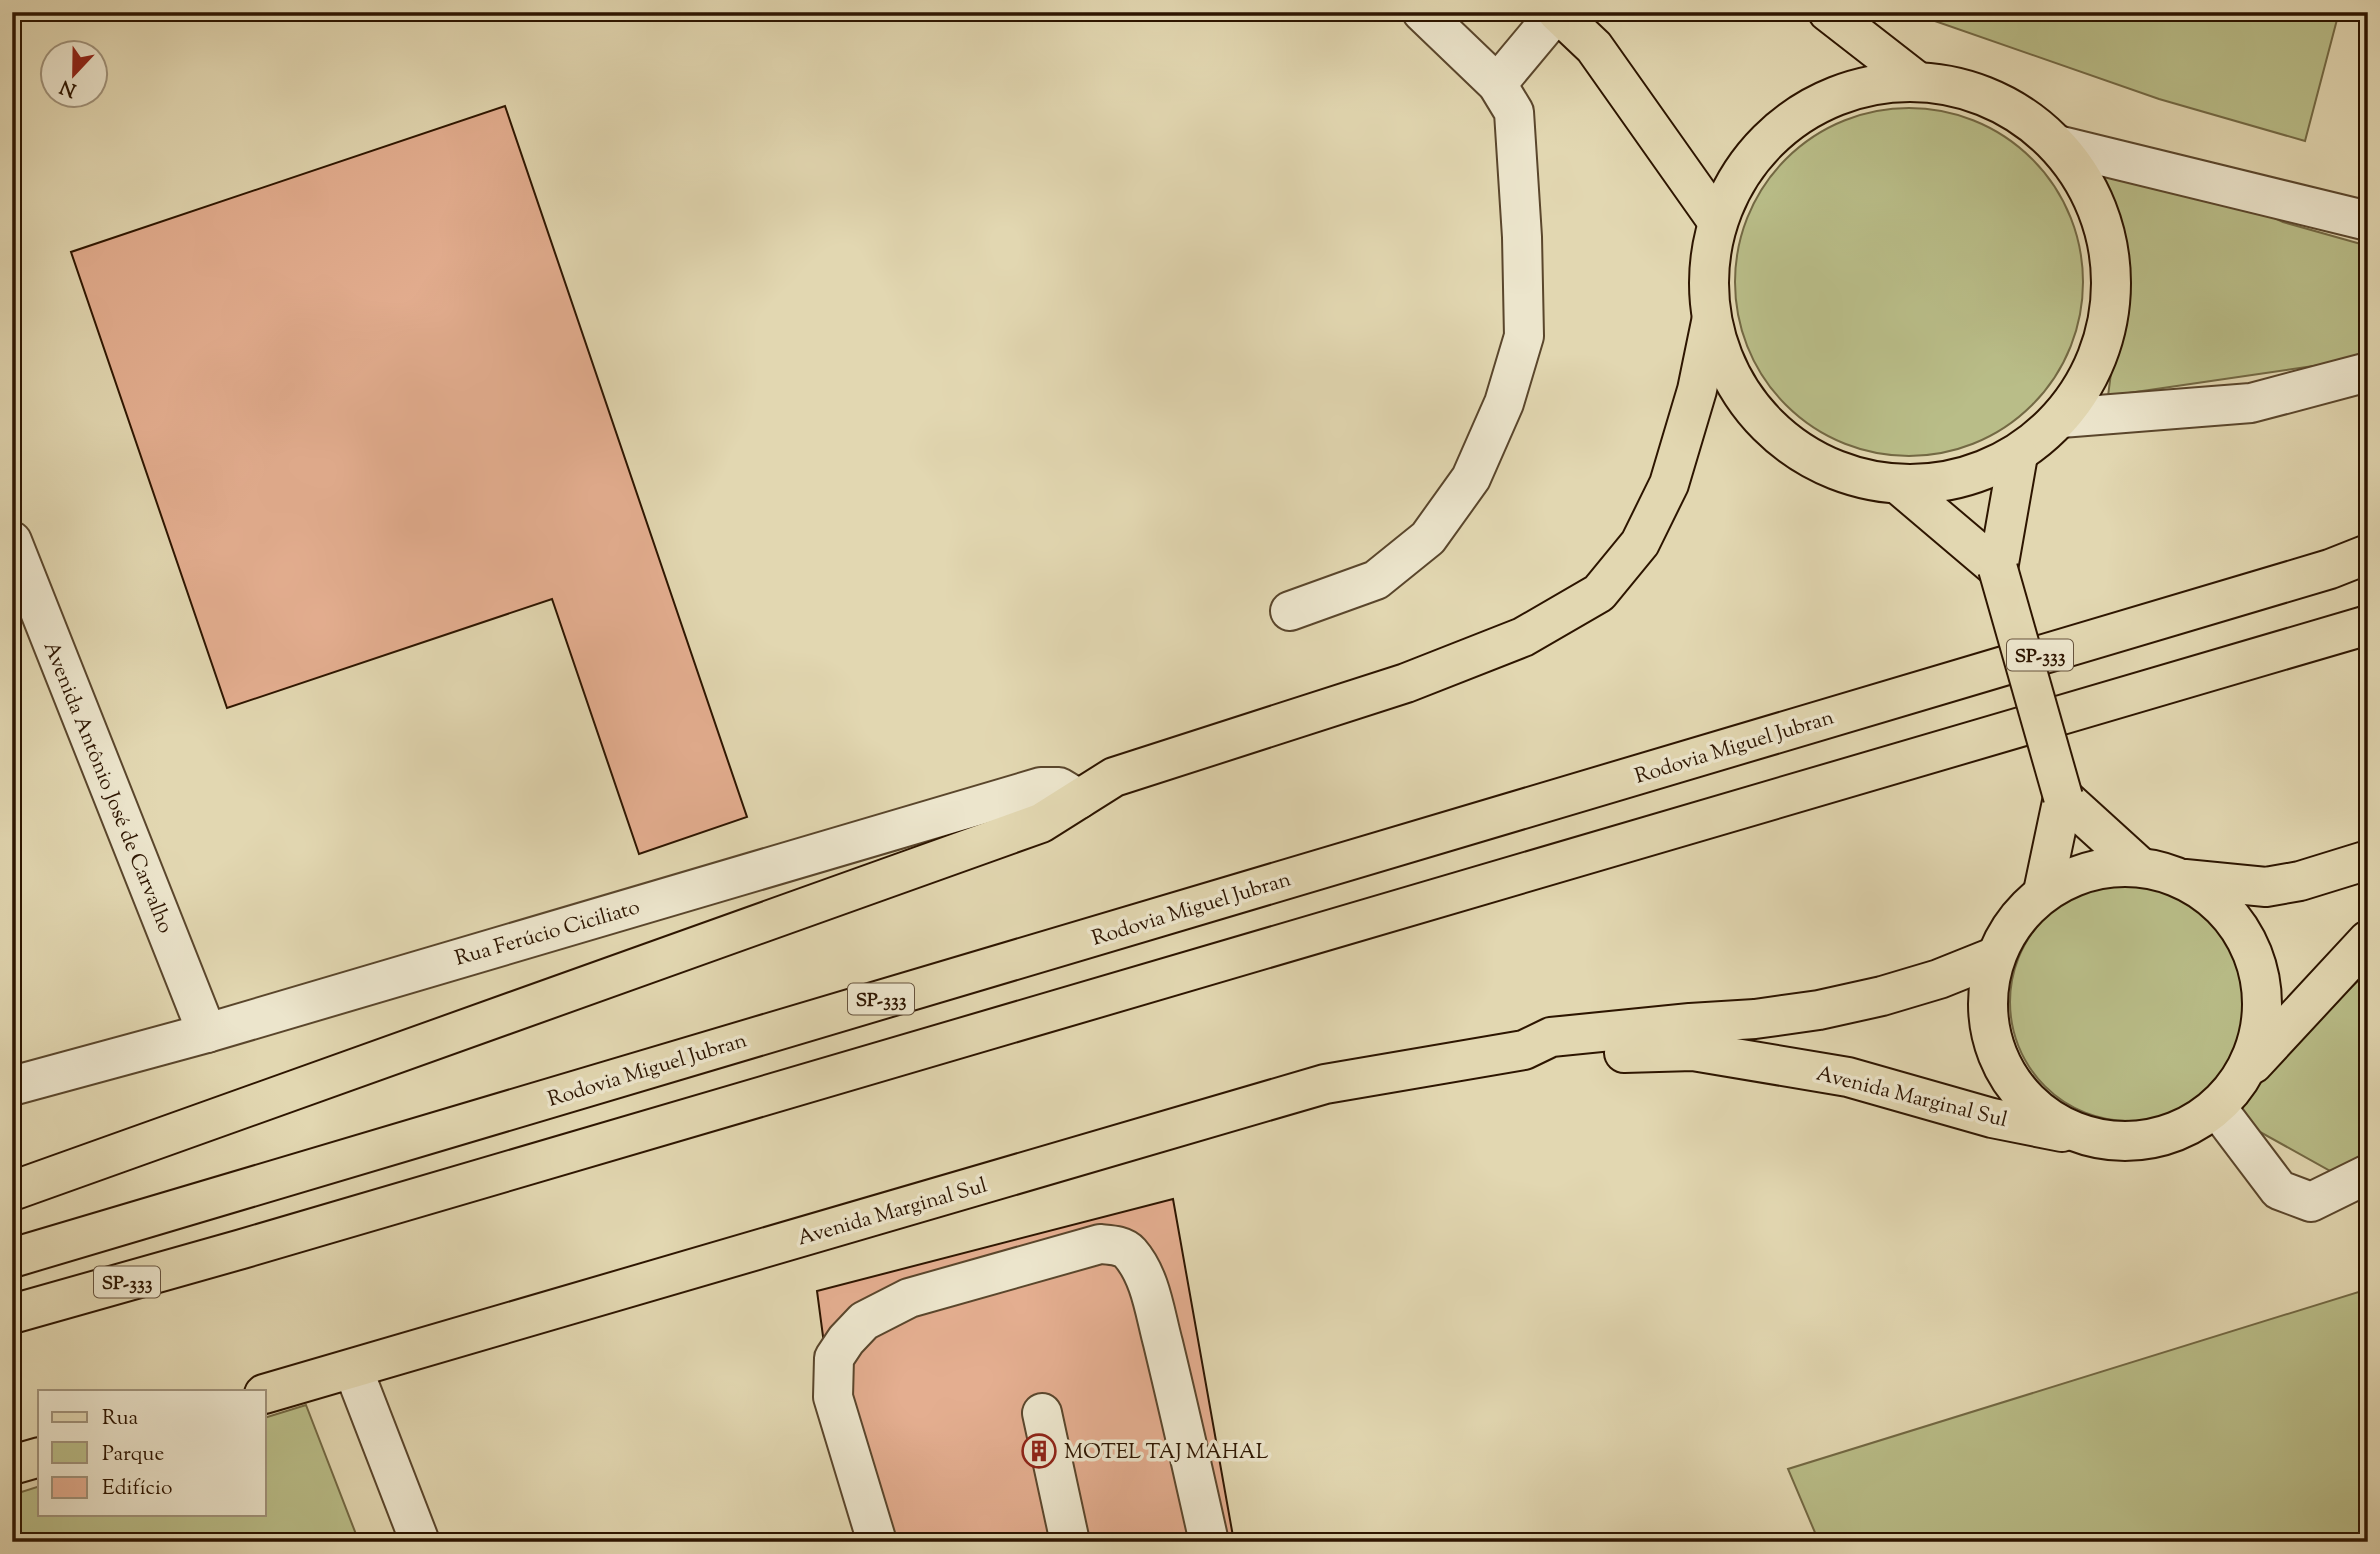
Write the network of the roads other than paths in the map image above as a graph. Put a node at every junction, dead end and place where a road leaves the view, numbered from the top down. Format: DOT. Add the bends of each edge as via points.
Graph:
graph roads {
  1 [pos="1422,12"];
  2 [pos="1557,12"];
  3 [pos="1828,12"];
  4 [pos="1594,29"];
  5 [pos="1918,82"];
  6 [pos="1497,84"];
  7 [pos="2057,145"];
  8 [pos="1717,221"];
  9 [pos="2368,221"];
  10 [pos="1711,322"];
  11 [pos="2368,372"];
  12 [pos="2061,418"];
  13 [pos="2018,455"];
  14 [pos="1899,485"];
  15 [pos="12,541"];
  16 [pos="2368,554"];
  17 [pos="1998,569"];
  18 [pos="1290,611"];
  19 [pos="27,622"];
  20 [pos="2368,625"];
  21 [pos="2063,797"];
  22 [pos="1079,799"];
  23 [pos="2368,860"];
  24 [pos="2140,867"];
  25 [pos="2183,879"];
  26 [pos="2043,892"];
  27 [pos="2368,940"];
  28 [pos="1994,957"];
  29 [pos="207,1033"];
  30 [pos="1524,1050"];
  31 [pos="2247,1070"];
  32 [pos="12,1086"];
  33 [pos="2217,1108"];
  34 [pos="2091,1138"];
  35 [pos="2368,1174"];
  36 [pos="12,1191"];
  37 [pos="12,1258"];
  38 [pos="12,1314"];
  39 [pos="353,1369"];
  40 [pos="266,1393"];
  41 [pos="1042,1413"];
  42 [pos="38,1458"];
  43 [pos="12,1465"];
  44 [pos="420,1542"];
  45 [pos="877,1542"];
  46 [pos="1070,1542"];
  47 [pos="1209,1542"];
  1 -- 6 [label="street"];
  2 -- 4 [label="main road"];
  2 -- 6 [label="street"];
  3 -- 5 [label="main road"];
  4 -- 8 [label="main road"];
  5 -- 7 [label="main road" via="1969,91 2005,107"];
  5 -- 8 [label="main road" via="1852,90 1794,118 1747,163"];
  6 -- 18 [label="street" via="1514,112 1522,237 1524,336 1504,403 1471,478 1428,538 1376,580"];
  7 -- 9 [label="street"];
  7 -- 12 [label="main road" via="2091,195 2109,251 2110,299 2094,368"];
  8 -- 10 [label="main road" via="1708,271"];
  10 -- 14 [label="main road" via="1735,384 1777,436 1834,470"];
  10 -- 22 [label="main road" via="1697,390 1669,484 1640,543 1599,593 1523,636 1406,683 1114,777"];
  11 -- 12 [label="street" via="2251,403"];
  12 -- 13 [label="main road"];
  13 -- 14 [label="main road" via="1961,478"];
  13 -- 17 [label="main road"];
  14 -- 17 [label="main road"];
  15 -- 19 [label="street, Avenida Antônio José de Carvalho"];
  16 -- 37 [label="main road, Rodovia Miguel Jubran / SP-333" via="2317,573"];
  17 -- 21 [label="main road, bridge"];
  19 -- 29 [label="street, Avenida Antônio José de Carvalho"];
  20 -- 38 [label="main road, SP-333"];
  21 -- 24 [label="main road"];
  21 -- 26 [label="main road"];
  22 -- 29 [label="street, Rua Ferúcio Ciciliato" via="1059,787 1041,787"];
  22 -- 36 [label="main road" via="1041,823"];
  23 -- 25 [label="main road" via="2266,887"];
  24 -- 25 [label="main road"];
  24 -- 26 [label="main road" via="2089,871"];
  25 -- 31 [label="main road" via="2220,904 2247,940 2262,983 2262,1028"];
  26 -- 28 [label="main road" via="2014,921"];
  27 -- 31 [label="main road"];
  28 -- 30 [label="main road, Avenida Marginal Sul" via="1939,979 1819,1010 1551,1037"];
  28 -- 34 [label="main road" via="1986,1002 1994,1047 2015,1088 2049,1119"];
  29 -- 32 [label="street, Rua Ferúcio Ciciliato"];
  30 -- 34 [label="main road, Avenida Marginal Sul" via="1562,1055 1693,1051 1847,1077 1992,1118"];
  30 -- 39 [label="main road, Avenida Marginal Sul" via="1325,1083"];
  31 -- 33 [label="main road"];
  33 -- 34 [label="main road" via="2179,1132 2136,1142"];
  33 -- 35 [label="street" via="2278,1190 2311,1202"];
  39 -- 40 [label="main road, Avenida Marginal Sul"];
  39 -- 44 [label="street"];
  41 -- 46 [label="street"];
  42 -- 43 [label="main road"];
  45 -- 47 [label="street" via="833,1397 834,1359 846,1340 864,1321 909,1298 1100,1244 1129,1251 1142,1272"];
}
